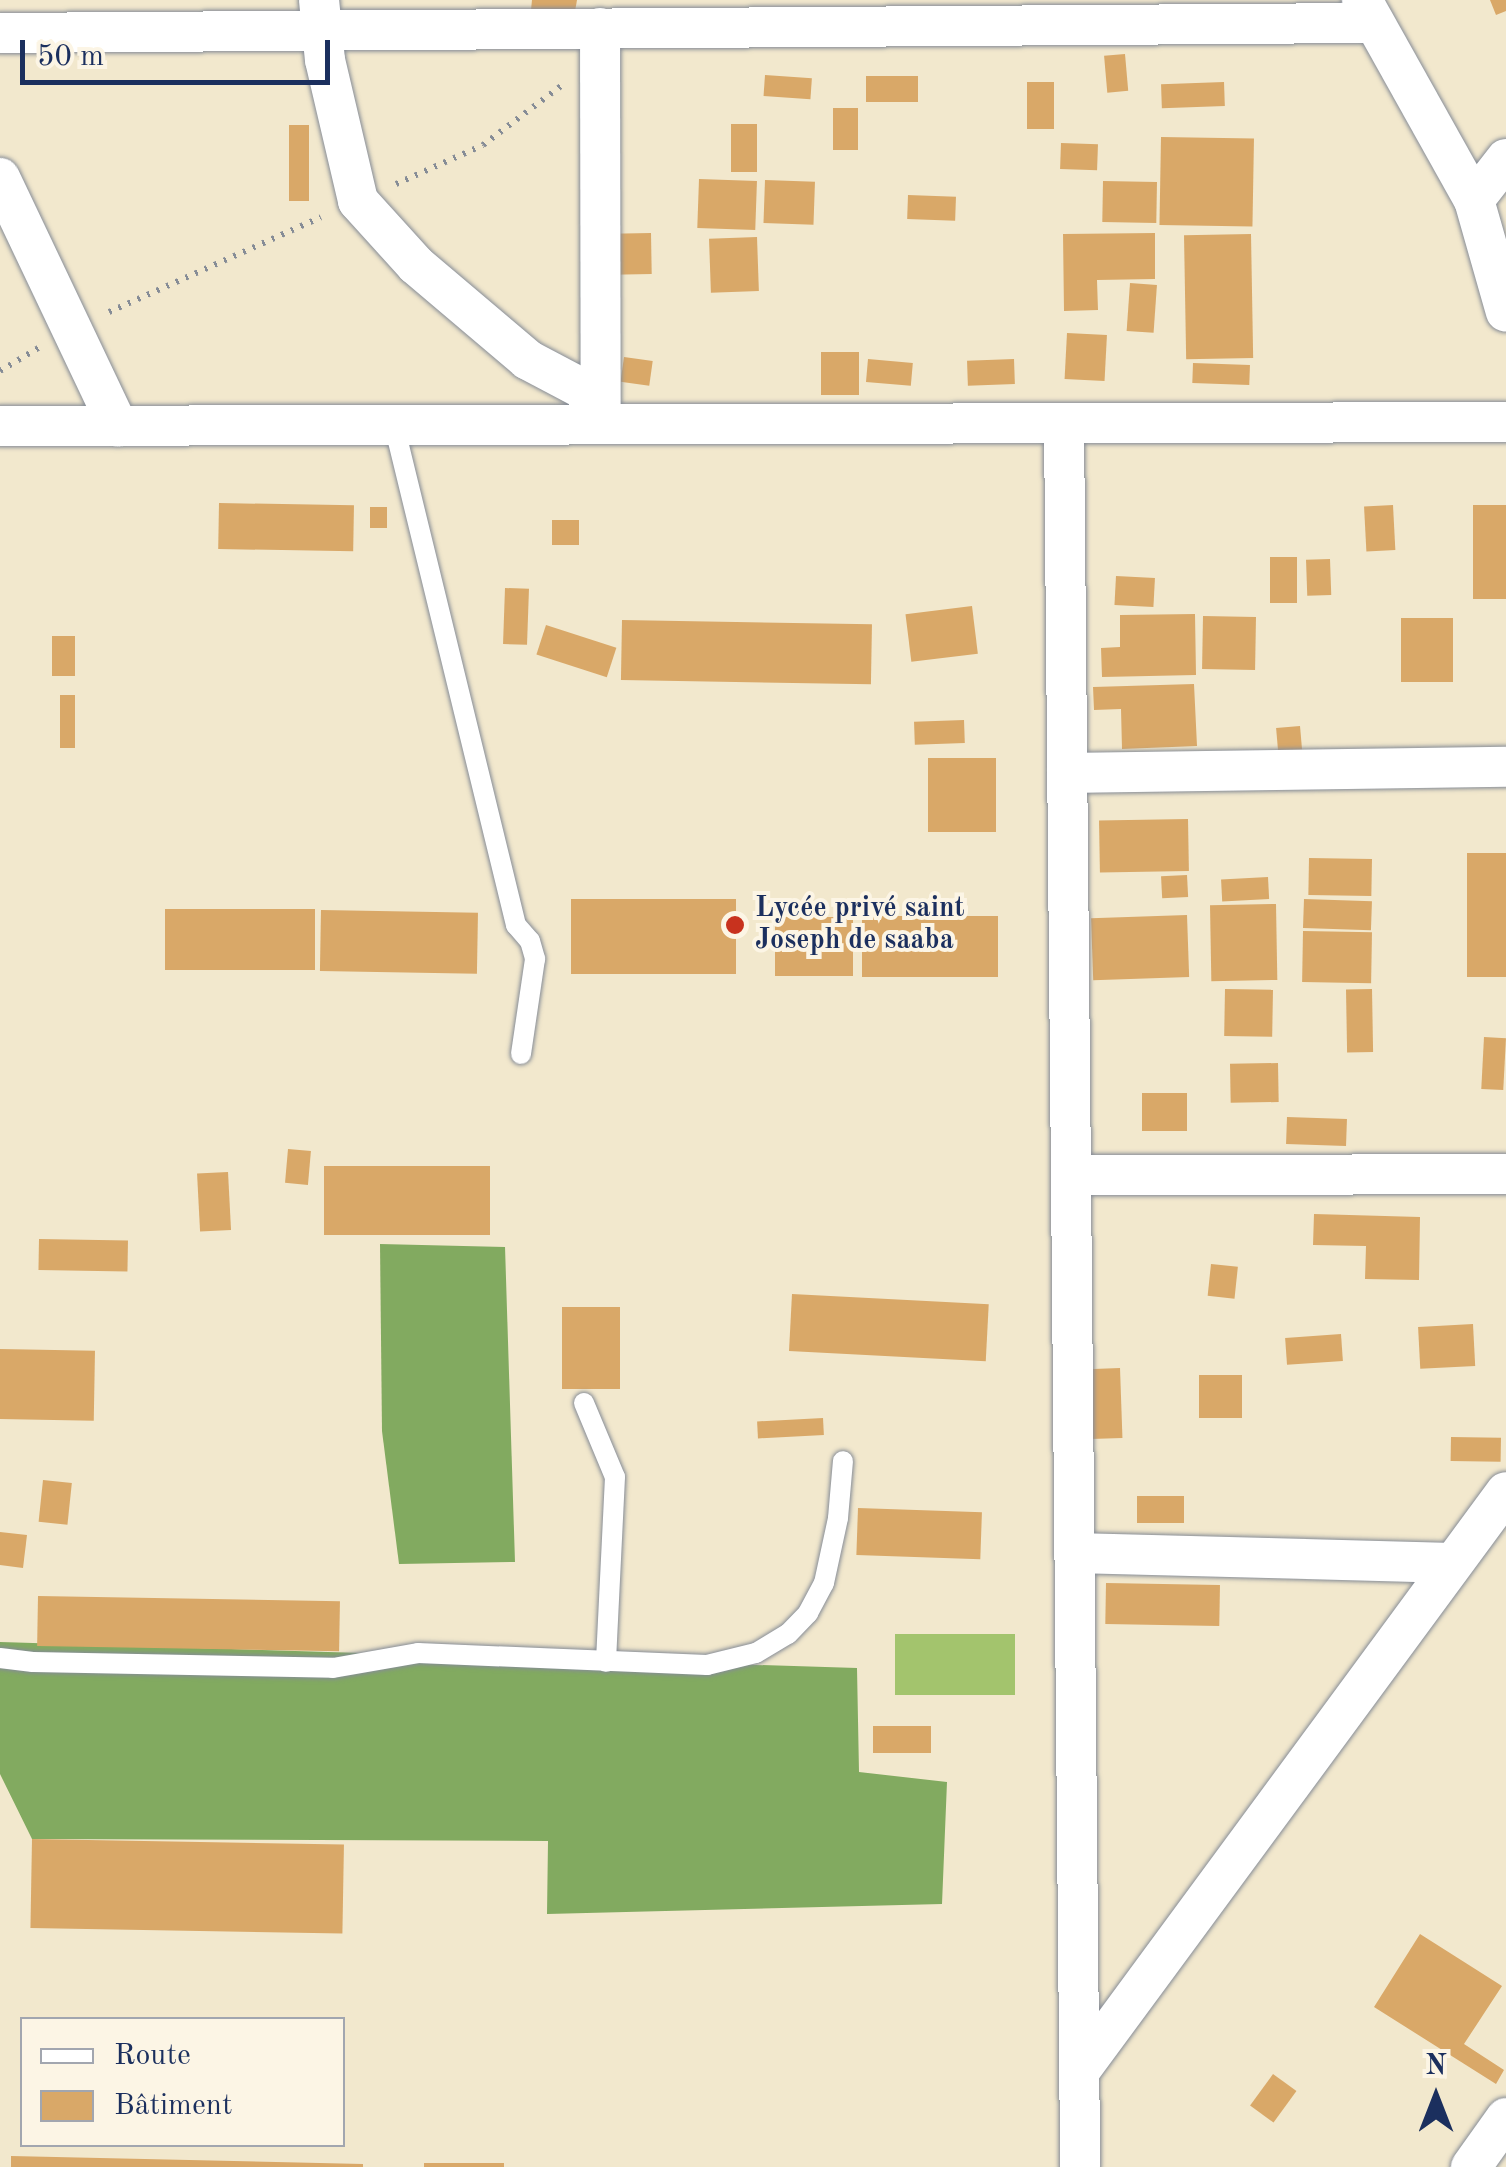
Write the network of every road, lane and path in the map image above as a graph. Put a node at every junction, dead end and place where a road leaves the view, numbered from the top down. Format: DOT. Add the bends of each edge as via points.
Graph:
graph roads {
  1 [pos="1368,12"];
  2 [pos="854,13"];
  3 [pos="320,17"];
  4 [pos="600,28"];
  5 [pos="0,33"];
  6 [pos="1506,158"];
  7 [pos="0,178"];
  8 [pos="1474,200"];
  9 [pos="1506,312"];
  10 [pos="600,411"];
  11 [pos="1506,422"];
  12 [pos="1064,423"];
  13 [pos="394,425"];
  14 [pos="0,426"];
  15 [pos="118,426"];
  16 [pos="1506,767"];
  17 [pos="1067,772"];
  18 [pos="521,1054"];
  19 [pos="1506,1174"];
  20 [pos="1070,1175"];
  21 [pos="584,1403"];
  22 [pos="844,1461"];
  23 [pos="1506,1492"];
  24 [pos="1074,1553"];
  25 [pos="1453,1563"];
  26 [pos="0,1658"];
  27 [pos="606,1662"];
  28 [pos="1078,2072"];
  29 [pos="1506,2118"];
  30 [pos="1080,2167"];
  31 [pos="1471,2167"];
  1 -- 2 [label="street"];
  1 -- 8 [label="street"];
  2 -- 4 [label="street"];
  3 -- 4 [label="street"];
  3 -- 5 [label="street"];
  3 -- 10 [label="street" via="358,201 416,265"];
  4 -- 10 [label="street"];
  6 -- 8 [label="street"];
  7 -- 15 [label="street"];
  8 -- 9 [label="street"];
  10 -- 12 [label="street"];
  10 -- 13 [label="street"];
  11 -- 12 [label="street"];
  12 -- 17 [label="street"];
  13 -- 15 [label="street"];
  13 -- 18 [label="lane" via="516,925 536,959"];
  14 -- 15 [label="street"];
  16 -- 17 [label="street"];
  17 -- 20 [label="street"];
  19 -- 20 [label="street"];
  20 -- 24 [label="street"];
  21 -- 27 [label="lane" via="615,1477"];
  22 -- 27 [label="lane" via="824,1583 788,1634 756,1654 707,1665"];
  23 -- 25 [label="street"];
  24 -- 25 [label="street"];
  24 -- 28 [label="street"];
  25 -- 28 [label="street"];
  26 -- 27 [label="lane" via="333,1668 418,1654"];
  28 -- 30 [label="street"];
  29 -- 31 [label="street"];
}
